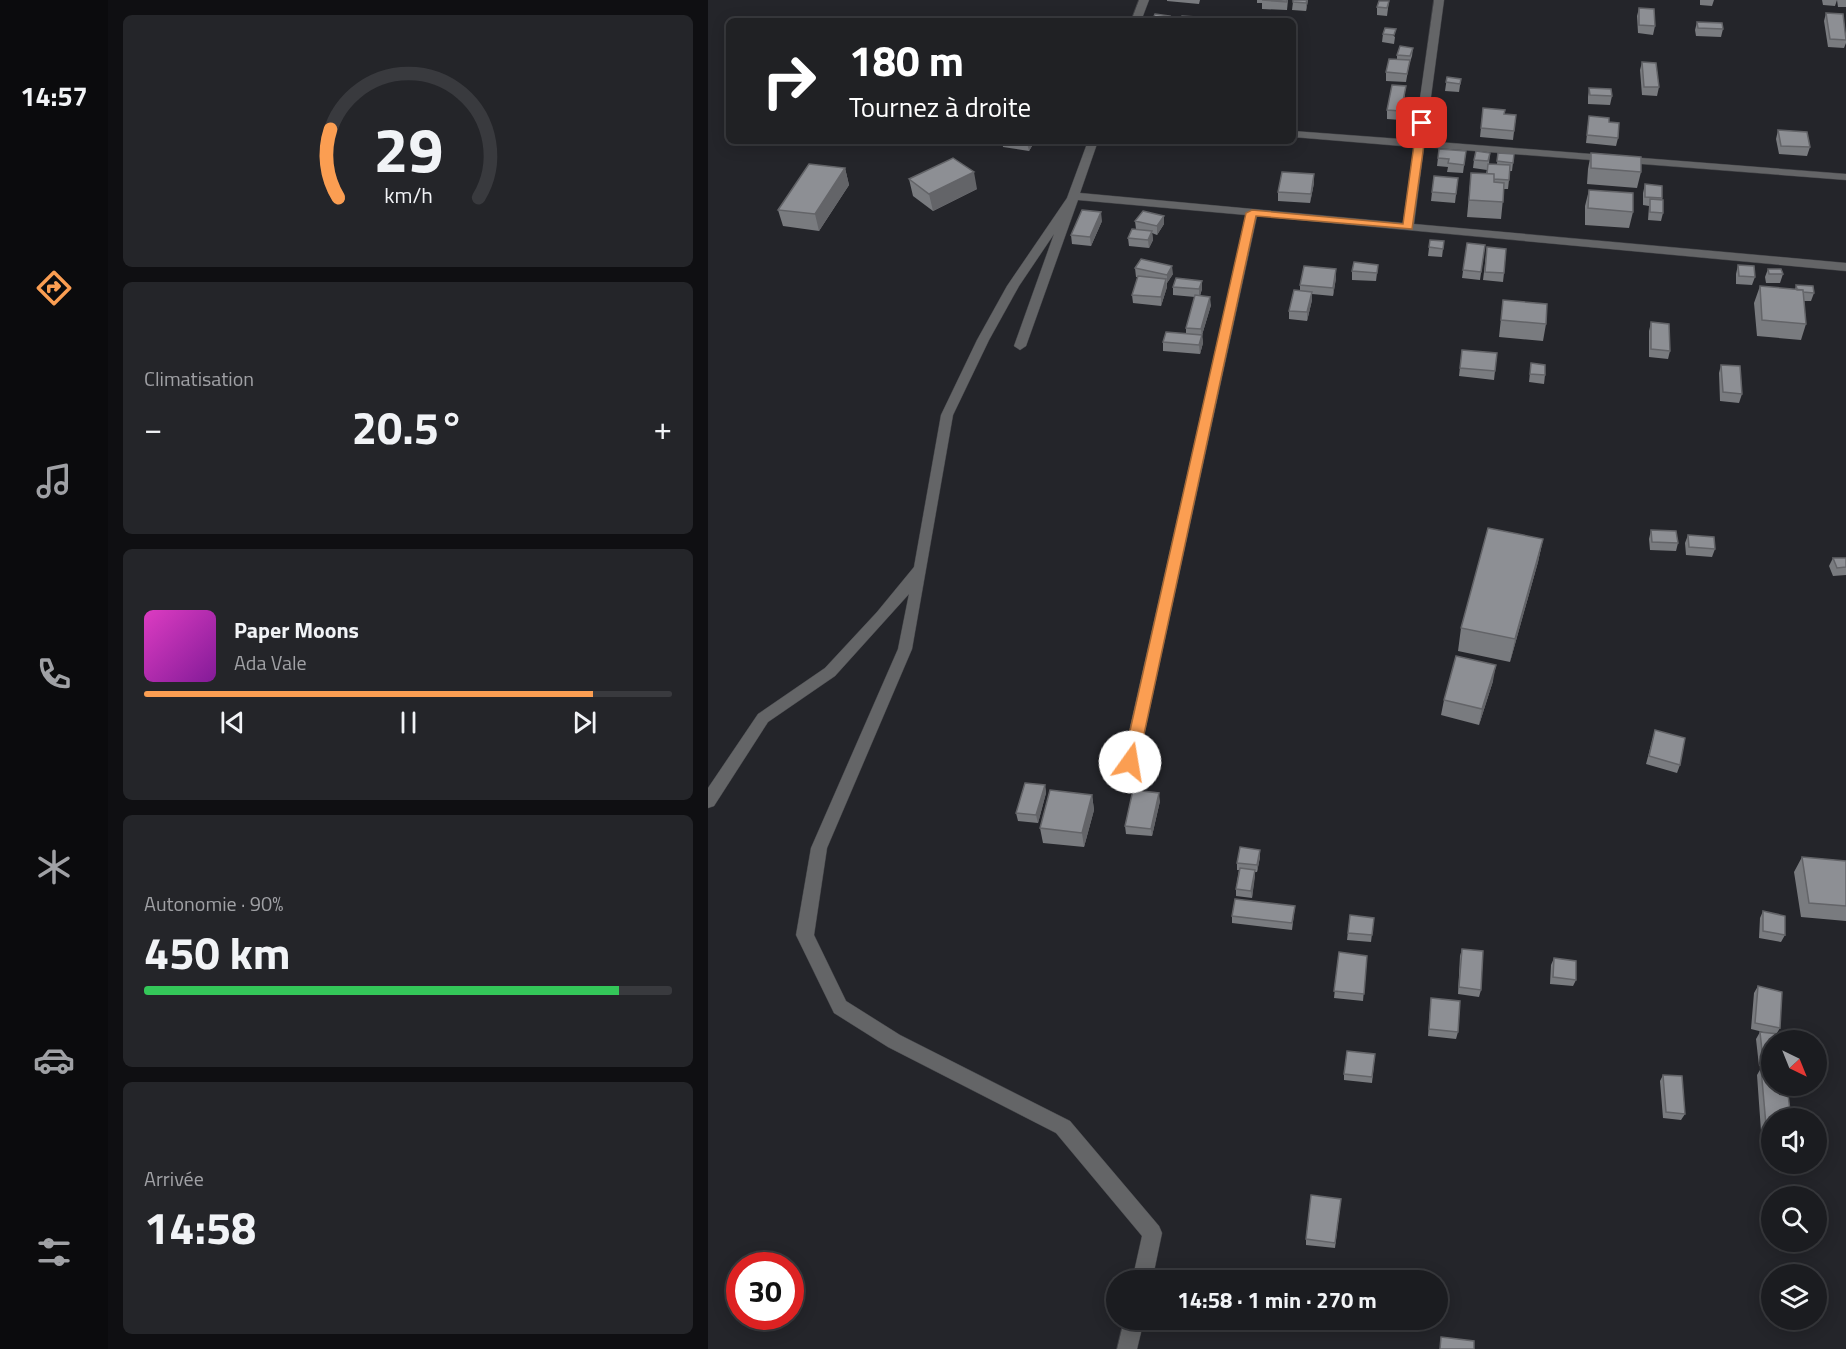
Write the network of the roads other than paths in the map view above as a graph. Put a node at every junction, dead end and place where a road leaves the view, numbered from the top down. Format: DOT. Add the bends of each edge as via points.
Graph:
graph roads {
  1 [pos="1144,0"];
  2 [pos="1439,0"];
  3 [pos="1137,18"];
  4 [pos="1296,134"];
  5 [pos="1092,144"];
  6 [pos="1420,144"];
  7 [pos="1846,177"];
  8 [pos="1074,196"];
  9 [pos="1252,213"];
  10 [pos="1408,227"];
  11 [pos="1846,267"];
  12 [pos="1020,346"];
  13 [pos="921,569"];
  14 [pos="1130,762"];
  15 [pos="708,801"];
  16 [pos="1144,1270"];
  17 [pos="1132,1330"];
  18 [pos="1127,1349"];
  1 -- 3 [label="street"];
  2 -- 6 [label="street"];
  4 -- 6 [label="street"];
  5 -- 8 [label="street"];
  6 -- 7 [label="street"];
  6 -- 10 [label="street"];
  8 -- 9 [label="street"];
  8 -- 12 [label="street"];
  8 -- 13 [label="street" via="1013,286 947,415"];
  9 -- 10 [label="street"];
  9 -- 14 [label="street"];
  10 -- 11 [label="street"];
  13 -- 15 [label="street" via="830,672 763,718"];
  13 -- 16 [label="street" via="905,649 819,848 805,935 840,1007 894,1041 1063,1127 1152,1233"];
  17 -- 18 [label="street"];
}
